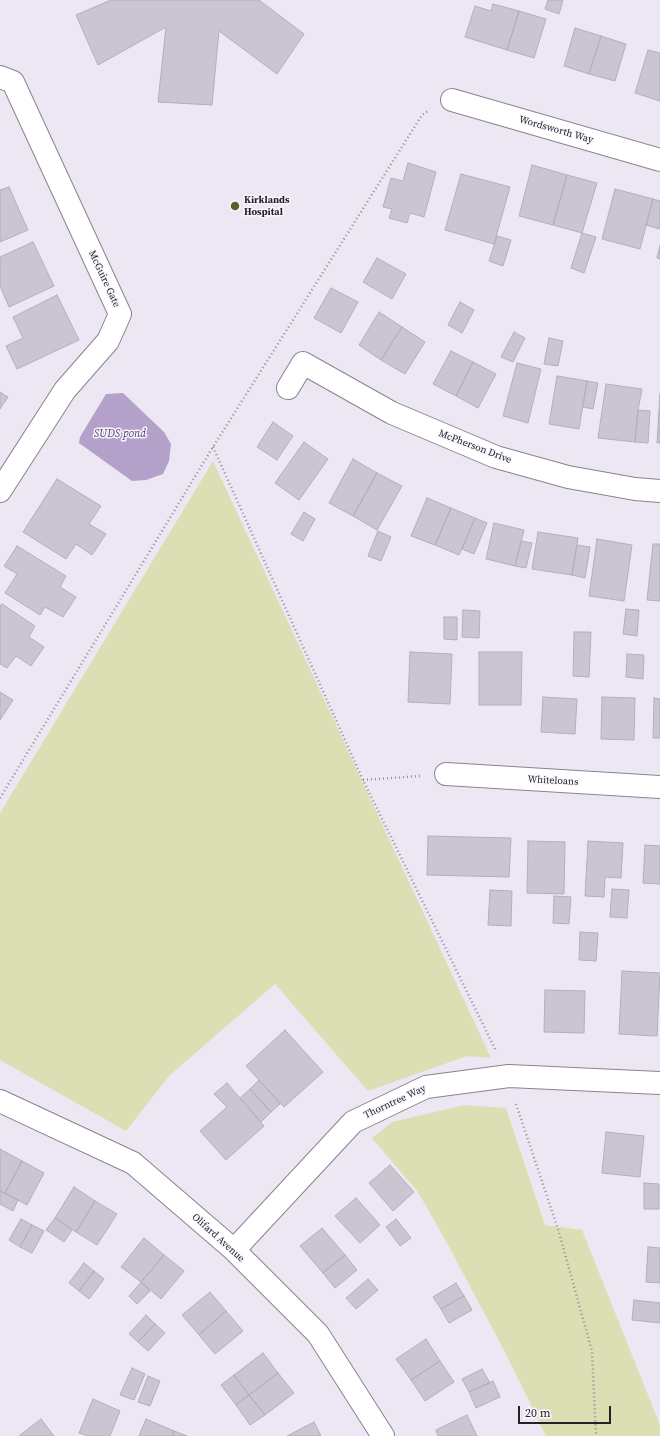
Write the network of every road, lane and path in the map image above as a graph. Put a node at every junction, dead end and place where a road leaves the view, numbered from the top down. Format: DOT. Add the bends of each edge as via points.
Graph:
graph roads {
  1 [pos="0,77"];
  2 [pos="452,100"];
  3 [pos="660,160"];
  4 [pos="288,388"];
  5 [pos="213,447"];
  6 [pos="0,491"];
  7 [pos="660,491"];
  8 [pos="446,774"];
  9 [pos="363,780"];
  10 [pos="660,787"];
  11 [pos="0,798"];
  12 [pos="509,1076"];
  13 [pos="660,1083"];
  14 [pos="0,1101"];
  15 [pos="234,1250"];
  16 [pos="383,1436"];
  17 [pos="596,1436"];
  1 -- 6 [label="street, McGuire Gate" via="12,82 120,314 108,341 65,390"];
  2 -- 3 [label="street, Wordsworth Way"];
  2 -- 5 [label="path" via="422,115"];
  4 -- 7 [label="street, McPherson Drive" via="303,363 392,413 496,457 568,477"];
  5 -- 9 [label="path"];
  5 -- 11 [label="path"];
  8 -- 9 [label="path"];
  8 -- 10 [label="street, Whiteloans"];
  9 -- 12 [label="path"];
  12 -- 13 [label="street, Thorntree Way"];
  12 -- 15 [label="street, Thorntree Way" via="426,1087 353,1122"];
  12 -- 17 [label="path" via="516,1107 558,1229 592,1351"];
  14 -- 15 [label="street, Olifard Avenue" via="133,1164"];
  15 -- 16 [label="street, Olifard Avenue" via="318,1334"];
}
